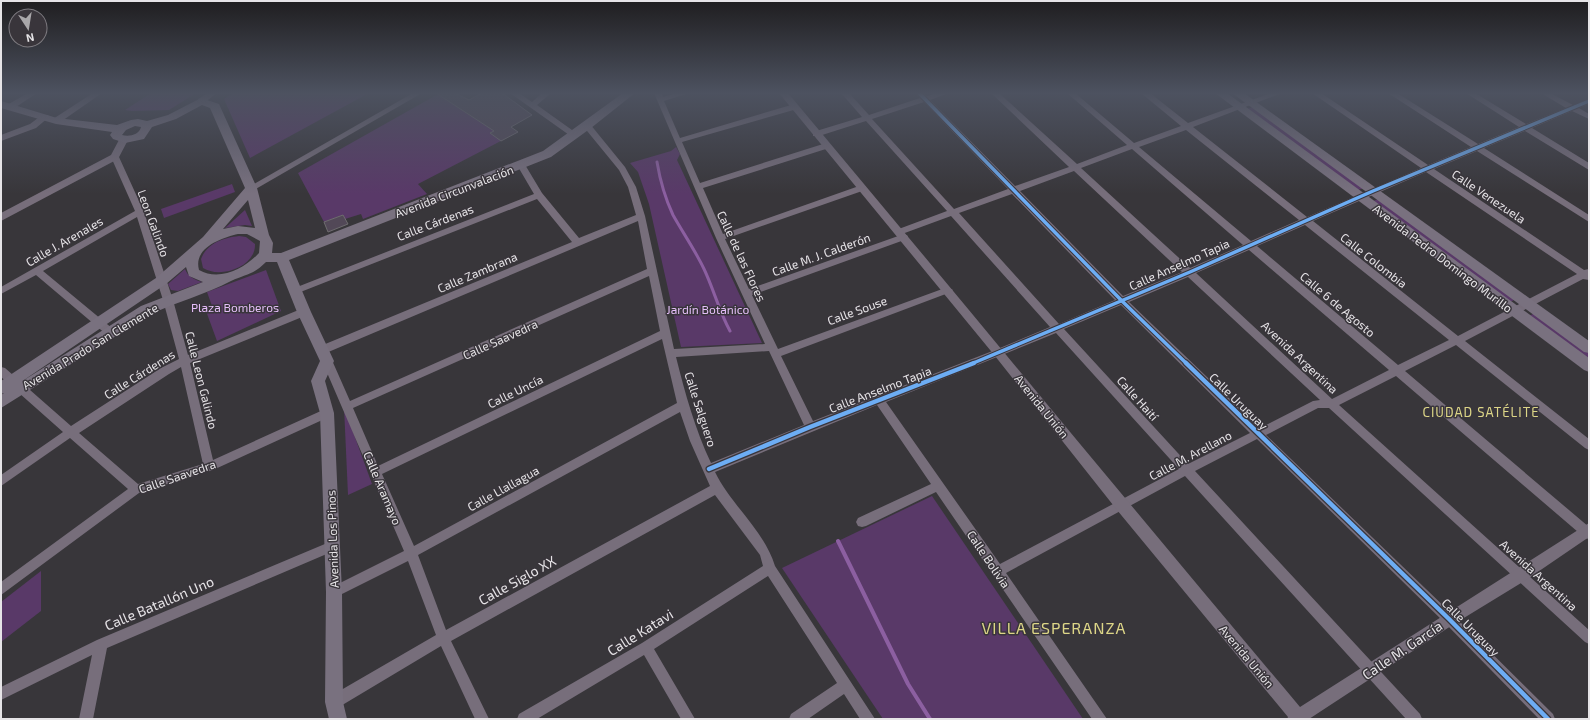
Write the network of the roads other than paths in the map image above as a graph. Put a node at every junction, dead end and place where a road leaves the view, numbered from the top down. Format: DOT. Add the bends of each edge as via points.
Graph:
graph roads {
  1 [pos="587,126"];
  2 [pos="1187,126"];
  3 [pos="31,127"];
  4 [pos="84,127"];
  5 [pos="128,127"];
  6 [pos="147,127"];
  7 [pos="224,127"];
  8 [pos="359,127"];
  9 [pos="564,127"];
  10 [pos="672,127"];
  11 [pos="727,127"];
  12 [pos="810,127"];
  13 [pos="839,127"];
  14 [pos="874,127"];
  15 [pos="952,127"];
  16 [pos="1031,127"];
  17 [pos="1110,127"];
  18 [pos="1185,127"];
  19 [pos="1266,127"];
  20 [pos="1284,127"];
  21 [pos="1365,127"];
  22 [pos="1445,127"];
  23 [pos="1530,127"];
  24 [pos="1527,128"];
  25 [pos="816,134"];
  26 [pos="121,135"];
  27 [pos="576,135"];
  28 [pos="1,138"];
  29 [pos="678,141"];
  30 [pos="826,146"];
  31 [pos="1132,146"];
  32 [pos="1477,147"];
  33 [pos="114,157"];
  34 [pos="521,165"];
  35 [pos="1075,167"];
  36 [pos="1589,167"];
  37 [pos="1426,168"];
  38 [pos="698,187"];
  39 [pos="251,188"];
  40 [pos="862,188"];
  41 [pos="1014,189"];
  42 [pos="1373,191"];
  43 [pos="539,195"];
  44 [pos="1360,196"];
  45 [pos="140,212"];
  46 [pos="952,212"];
  47 [pos="641,216"];
  48 [pos="1,217"];
  49 [pos="1589,219"];
  50 [pos="1305,220"];
  51 [pos="901,234"];
  52 [pos="264,236"];
  53 [pos="720,238"];
  54 [pos="577,242"];
  55 [pos="1248,245"];
  56 [pos="201,246"];
  57 [pos="263,257"];
  58 [pos="282,258"];
  59 [pos="36,270"];
  60 [pos="652,271"];
  61 [pos="1190,272"];
  62 [pos="1587,275"];
  63 [pos="226,279"];
  64 [pos="161,281"];
  65 [pos="948,290"];
  66 [pos="1,291"];
  67 [pos="295,291"];
  68 [pos="746,294"];
  69 [pos="168,300"];
  70 [pos="1122,301"];
  71 [pos="1529,304"];
  72 [pos="1515,311"];
  73 [pos="304,312"];
  74 [pos="105,327"];
  75 [pos="1057,328"];
  76 [pos="665,333"];
  77 [pos="1457,340"];
  78 [pos="1589,348"];
  79 [pos="773,350"];
  80 [pos="670,353"];
  81 [pos="999,353"];
  82 [pos="324,355"];
  83 [pos="185,361"];
  84 [pos="1589,366"];
  85 [pos="1397,370"];
  86 [pos="1,371"];
  87 [pos="11,386"];
  88 [pos="879,400"];
  89 [pos="1,402"];
  90 [pos="1331,404"];
  91 [pos="683,405"];
  92 [pos="348,406"];
  93 [pos="327,413"];
  94 [pos="810,427"];
  95 [pos="71,432"];
  96 [pos="1258,434"];
  97 [pos="1589,445"];
  98 [pos="210,467"];
  99 [pos="709,469"];
  100 [pos="1186,470"];
  101 [pos="376,472"];
  102 [pos="1,481"];
  103 [pos="939,485"];
  104 [pos="717,488"];
  105 [pos="136,489"];
  106 [pos="1122,506"];
  107 [pos="862,522"];
  108 [pos="1588,532"];
  109 [pos="332,546"];
  110 [pos="411,553"];
  111 [pos="770,568"];
  112 [pos="997,572"];
  113 [pos="1521,575"];
  114 [pos="1,589"];
  115 [pos="334,592"];
  116 [pos="1449,619"];
  117 [pos="443,638"];
  118 [pos="1589,638"];
  119 [pos="101,644"];
  120 [pos="646,647"];
  121 [pos="1372,671"];
  122 [pos="846,685"];
  123 [pos="1,694"];
  124 [pos="334,702"];
  125 [pos="1298,718"];
  126 [pos="86,719"];
  127 [pos="330,719"];
  128 [pos="338,719"];
  129 [pos="482,719"];
  130 [pos="524,719"];
  131 [pos="688,719"];
  132 [pos="796,719"];
  133 [pos="868,719"];
  134 [pos="1100,719"];
  135 [pos="1415,719"];
  136 [pos="1548,719"];
  1 -- 27 [label="main road, Avenida Circunvalación"];
  1 -- 47 [label="street, Calle Salguero" via="622,169 632,187"];
  2 -- 50 [label="street, Calle Colombia"];
  3 -- 28 [label="street"];
  4 -- 26 [label="main road"];
  5 -- 26 [label="main road"];
  6 -- 26 [label="main road" via="139,136"];
  7 -- 39 [label="main road"];
  8 -- 39 [label="street"];
  9 -- 27 [label="street"];
  10 -- 29 [label="street, Calle de las Flores"];
  11 -- 29 [label="street"];
  12 -- 25 [label="street, Avenida Unión"];
  13 -- 25 [label="street"];
  14 -- 46 [label="street, Calle Haití"];
  15 -- 41 [label="street, Calle Uruguay"];
  16 -- 35 [label="street, Avenida Argentina"];
  17 -- 31 [label="street, Calle 6 de Agosto"];
  18 -- 31 [label="street, Calle M. J. Calderón"];
  19 -- 44 [label="main road, Avenida Pedro Domingo Murillo"];
  20 -- 42 [label="main road, Avenida Pedro Domingo Murillo"];
  21 -- 37 [label="street, Calle Venezuela"];
  22 -- 32 [label="street"];
  23 -- 24 [label="street, Calle Anselmo Tapia"];
  24 -- 32 [label="street, Calle Anselmo Tapia"];
  24 -- 36 [label="street"];
  25 -- 30 [label="street, Avenida Unión"];
  26 -- 33 [label="street"];
  27 -- 34 [label="main road, Avenida Circunvalación" via="547,154"];
  29 -- 38 [label="street, Calle de las Flores"];
  30 -- 38 [label="street"];
  30 -- 40 [label="street, Avenida Unión"];
  31 -- 35 [label="street, Calle M. J. Calderón"];
  31 -- 55 [label="street, Calle 6 de Agosto"];
  32 -- 37 [label="street, Calle Anselmo Tapia"];
  32 -- 49 [label="street"];
  33 -- 45 [label="street, Leon Galindo"];
  33 -- 48 [label="street"];
  34 -- 43 [label="street"];
  34 -- 58 [label="main road, Avenida Circunvalación"];
  35 -- 41 [label="street, Calle M. J. Calderón"];
  35 -- 61 [label="street, Avenida Argentina"];
  37 -- 42 [label="street, Calle Anselmo Tapia"];
  37 -- 62 [label="street, Calle Venezuela"];
  38 -- 53 [label="street, Calle de las Flores"];
  39 -- 52 [label="main road"];
  39 -- 56 [label="main road"];
  40 -- 51 [label="street, Avenida Unión"];
  40 -- 53 [label="street"];
  41 -- 46 [label="street, Calle M. J. Calderón"];
  41 -- 70 [label="street, Calle Uruguay"];
  42 -- 44 [label="street, Calle Anselmo Tapia"];
  42 -- 71 [label="main road, Avenida Pedro Domingo Murillo"];
  43 -- 54 [label="street"];
  43 -- 67 [label="street, Calle Cárdenas"];
  44 -- 50 [label="street, Calle Anselmo Tapia"];
  44 -- 72 [label="main road, Avenida Pedro Domingo Murillo"];
  45 -- 59 [label="street, Calle J. Arenales"];
  45 -- 64 [label="street, Leon Galindo"];
  46 -- 51 [label="street, Calle M. J. Calderón"];
  46 -- 75 [label="street, Calle Haití"];
  47 -- 54 [label="street, Calle Zambrana"];
  47 -- 60 [label="street, Calle Salguero"];
  50 -- 55 [label="street, Calle Anselmo Tapia"];
  50 -- 77 [label="street, Calle Colombia"];
  51 -- 65 [label="street, Avenida Unión"];
  51 -- 68 [label="street, Calle M. J. Calderón"];
  52 -- 56 [label="main road" via="253,231 238,230 216,236"];
  52 -- 57 [label="main road" via="268,245"];
  53 -- 68 [label="street, Calle de las Flores"];
  54 -- 82 [label="street, Calle Zambrana"];
  55 -- 61 [label="street, Calle Anselmo Tapia"];
  55 -- 85 [label="street, Calle 6 de Agosto"];
  56 -- 63 [label="main road" via="192,259 191,267 195,274 213,280"];
  56 -- 64 [label="main road, Avenida Prado San Clemente"];
  57 -- 58 [label="main road, Avenida Circunvalación"];
  57 -- 63 [label="main road" via="249,270"];
  58 -- 67 [label="main road, Calle Aramayo"];
  59 -- 66 [label="street, Calle J. Arenales"];
  59 -- 74 [label="street"];
  60 -- 76 [label="street, Calle Salguero"];
  60 -- 92 [label="street, Calle Saavedra"];
  61 -- 70 [label="street, Calle Anselmo Tapia"];
  61 -- 90 [label="street, Avenida Argentina"];
  62 -- 71 [label="street, Calle M. Arellano"];
  63 -- 69 [label="main road, Avenida Prado San Clemente"];
  64 -- 69 [label="street, Leon Galindo"];
  64 -- 74 [label="main road, Avenida Prado San Clemente"];
  65 -- 79 [label="street, Calle Souse"];
  65 -- 81 [label="street, Avenida Unión"];
  67 -- 73 [label="main road, Calle Aramayo"];
  68 -- 79 [label="street, Calle de las Flores"];
  69 -- 74 [label="main road, Avenida Prado San Clemente"];
  69 -- 83 [label="street, Calle Leon Galindo"];
  70 -- 75 [label="street, Calle Anselmo Tapia"];
  70 -- 96 [label="street, Calle Uruguay"];
  71 -- 72 [label="street, Calle M. Arellano"];
  71 -- 78 [label="main road, Avenida Pedro Domingo Murillo"];
  72 -- 77 [label="street, Calle M. Arellano"];
  72 -- 84 [label="main road, Avenida Pedro Domingo Murillo"];
  73 -- 82 [label="main road, Calle Aramayo"];
  73 -- 83 [label="street, Calle Cárdenas"];
  74 -- 87 [label="main road, Avenida Prado San Clemente"];
  75 -- 81 [label="street, Calle Anselmo Tapia"];
  75 -- 100 [label="street, Calle Haití"];
  76 -- 80 [label="street, Calle Salguero"];
  76 -- 101 [label="street, Calle Uncía"];
  77 -- 85 [label="street, Calle M. Arellano"];
  77 -- 97 [label="street, Calle Colombia"];
  79 -- 80 [label="street, Calle Souse"];
  79 -- 94 [label="street, Calle de las Flores"];
  80 -- 91 [label="street, Calle Salguero"];
  81 -- 88 [label="street, Calle Anselmo Tapia"];
  81 -- 106 [label="street, Avenida Unión"];
  82 -- 92 [label="street, Calle Aramayo"];
  82 -- 93 [label="main road, Avenida Los Pinos" via="318,381"];
  83 -- 95 [label="street, Calle Cárdenas" via="165,371"];
  83 -- 98 [label="street, Calle Leon Galindo"];
  85 -- 90 [label="street, Calle M. Arellano"];
  85 -- 108 [label="street, Calle 6 de Agosto"];
  86 -- 87 [label="street"];
  87 -- 89 [label="main road, Avenida Prado San Clemente"];
  87 -- 95 [label="street"];
  88 -- 94 [label="street, Calle Anselmo Tapia"];
  88 -- 103 [label="street, Calle Bolivia"];
  90 -- 96 [label="street, Calle M. Arellano" via="1317,404"];
  90 -- 113 [label="street, Avenida Argentina"];
  91 -- 99 [label="street, Calle Salguero" via="695,441"];
  91 -- 110 [label="street, Calle Llallagua"];
  92 -- 101 [label="street, Calle Aramayo"];
  93 -- 98 [label="street, Calle Saavedra"];
  93 -- 109 [label="main road, Avenida Los Pinos"];
  94 -- 99 [label="street, Calle Anselmo Tapia"];
  95 -- 102 [label="street, Calle Cárdenas"];
  95 -- 105 [label="street"];
  96 -- 100 [label="street, Calle M. Arellano"];
  96 -- 116 [label="street, Calle Uruguay"];
  98 -- 105 [label="street, Calle Saavedra"];
  99 -- 104 [label="street, Calle Salguero"];
  100 -- 106 [label="street, Calle M. Arellano"];
  100 -- 121 [label="street, Calle Haití"];
  101 -- 110 [label="street, Calle Aramayo"];
  103 -- 107 [label="street"];
  103 -- 112 [label="street, Calle Bolivia"];
  104 -- 111 [label="street, Calle Salguero" via="766,552"];
  104 -- 117 [label="street, Calle Siglo XX"];
  105 -- 114 [label="street, Calle Saavedra"];
  106 -- 112 [label="street, Calle M. Arellano"];
  106 -- 125 [label="street, Avenida Unión"];
  108 -- 113 [label="street, Calle M. García"];
  109 -- 115 [label="main road, Avenida Los Pinos"];
  109 -- 119 [label="street, Calle Batallón Uno"];
  110 -- 115 [label="street, Calle Llallagua"];
  110 -- 117 [label="street, Calle Aramayo"];
  111 -- 120 [label="street, Calle Katavi"];
  111 -- 122 [label="street, Calle Salguero"];
  112 -- 134 [label="street, Calle Bolivia"];
  113 -- 116 [label="street, Calle M. García"];
  113 -- 118 [label="street, Avenida Argentina"];
  115 -- 124 [label="main road, Avenida Los Pinos"];
  116 -- 121 [label="street, Calle M. García"];
  116 -- 136 [label="street, Calle Uruguay"];
  117 -- 124 [label="street, Calle Siglo XX"];
  117 -- 129 [label="street, Calle Aramayo"];
  119 -- 123 [label="street, Calle Batallón Uno"];
  119 -- 126 [label="street"];
  120 -- 130 [label="street, Calle Katavi"];
  120 -- 131 [label="street"];
  121 -- 125 [label="street, Calle M. García"];
  121 -- 135 [label="street, Calle Haití"];
  122 -- 132 [label="street"];
  122 -- 133 [label="street, Calle Salguero"];
  124 -- 127 [label="street"];
  124 -- 128 [label="main road, Avenida Los Pinos"];
}
